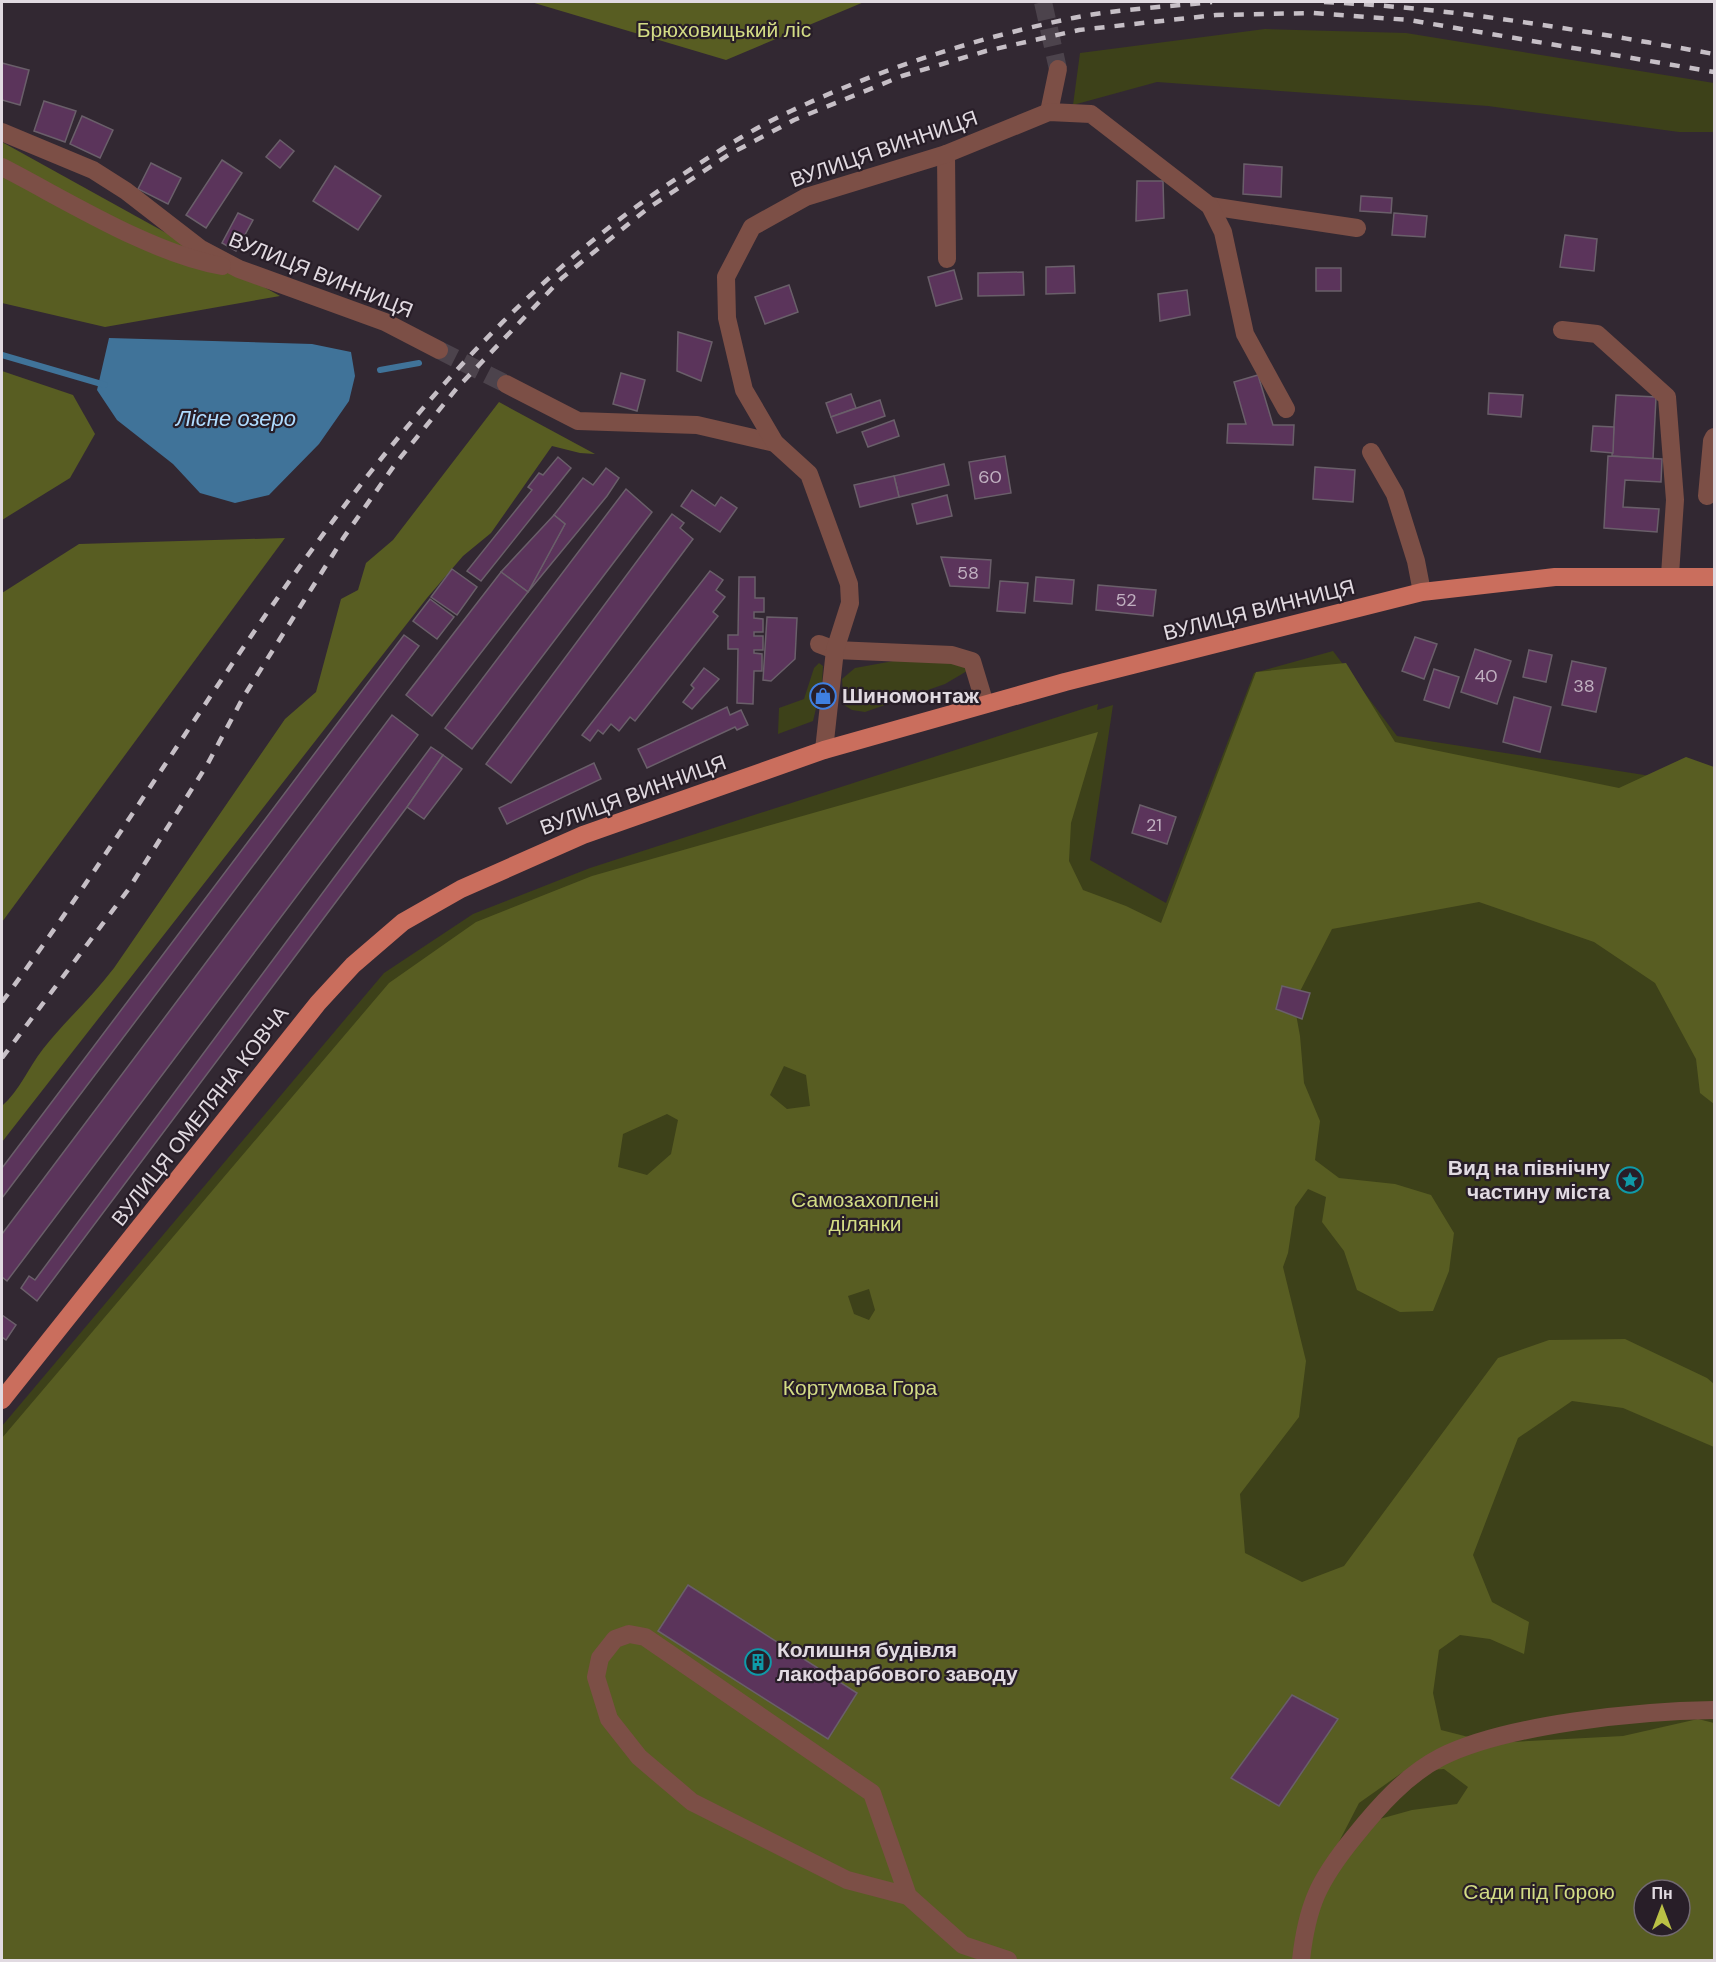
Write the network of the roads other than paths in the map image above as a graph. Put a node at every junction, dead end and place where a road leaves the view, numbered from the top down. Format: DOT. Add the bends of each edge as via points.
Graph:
graph roads {
  1 [pos="1058,69"];
  2 [pos="1049,112"];
  3 [pos="2,132"];
  4 [pos="946,154"];
  5 [pos="2,167"];
  6 [pos="1210,206"];
  7 [pos="1357,228"];
  8 [pos="947,259"];
  9 [pos="239,269"];
  10 [pos="1562,330"];
  11 [pos="439,350"];
  12 [pos="506,384"];
  13 [pos="1286,409"];
  14 [pos="1714,437"];
  15 [pos="775,443"];
  16 [pos="1371,452"];
  17 [pos="1711,496"];
  18 [pos="1675,500"];
  19 [pos="1670,575"];
  20 [pos="1714,577"];
  21 [pos="1422,592"];
  22 [pos="827,647"];
  23 [pos="986,704"];
  24 [pos="824,750"];
  25 [pos="461,889"];
  26 [pos="2,1400"];
  27 [pos="1714,1710"];
  28 [pos="908,1896"];
  29 [pos="1008,1960"];
  30 [pos="1301,1960"];
  1 -- 2 [label="street"];
  2 -- 4 [label="street, ВУЛИЦЯ ВИННИЦЯ"];
  2 -- 6 [label="street, ВУЛИЦЯ ВИННИЦЯ" via="1091,114"];
  3 -- 9 [label="street, ВУЛИЦЯ ВИННИЦЯ" via="93,170 201,249"];
  4 -- 8 [label="street"];
  4 -- 15 [label="street, ВУЛИЦЯ ВИННИЦЯ" via="806,196 752,227 726,277 727,318 744,390"];
  5 -- 9 [label="street" via="196,262"];
  6 -- 7 [label="street"];
  6 -- 13 [label="street, ВУЛИЦЯ ВИННИЦЯ" via="1223,232 1245,334"];
  9 -- 11 [label="street, ВУЛИЦЯ ВИННИЦЯ" via="385,322"];
  10 -- 18 [label="street" via="1596,334 1667,397"];
  12 -- 15 [label="street, ВУЛИЦЯ ВИННИЦЯ" via="578,421 697,425"];
  14 -- 17 [label="street"];
  15 -- 22 [label="street, ВУЛИЦЯ ВИННИЦЯ" via="809,474 849,584 850,603"];
  16 -- 21 [label="street" via="1395,494"];
  17 -- 18 [label="street"];
  18 -- 19 [label="street"];
  19 -- 20 [label="main road, ВУЛИЦЯ ВИННИЦЯ"];
  19 -- 21 [label="main road, ВУЛИЦЯ ВИННИЦЯ" via="1555,577"];
  21 -- 23 [label="main road, ВУЛИЦЯ ВИННИЦЯ"];
  22 -- 23 [label="street" via="952,655 972,660"];
  22 -- 24 [label="street, ВУЛИЦЯ ВИННИЦЯ"];
  23 -- 24 [label="main road, ВУЛИЦЯ ВИННИЦЯ"];
  24 -- 25 [label="main road, ВУЛИЦЯ ВИННИЦЯ" via="583,835"];
  25 -- 26 [label="main road, ВУЛИЦЯ ОМЕЛЯНА КОВЧА" via="403,922 353,965 318,1003"];
  27 -- 30 [label="street" via="1681,1710 1572,1723 1488,1738 1440,1758 1377,1807 1336,1859 1317,1890 1305,1923"];
  28 -- 28 [label="street" via="847,1880 692,1802 639,1757 609,1719 596,1677 600,1658 615,1639 629,1634 645,1637 872,1792"];
  28 -- 29 [label="street" via="963,1945"];
}
